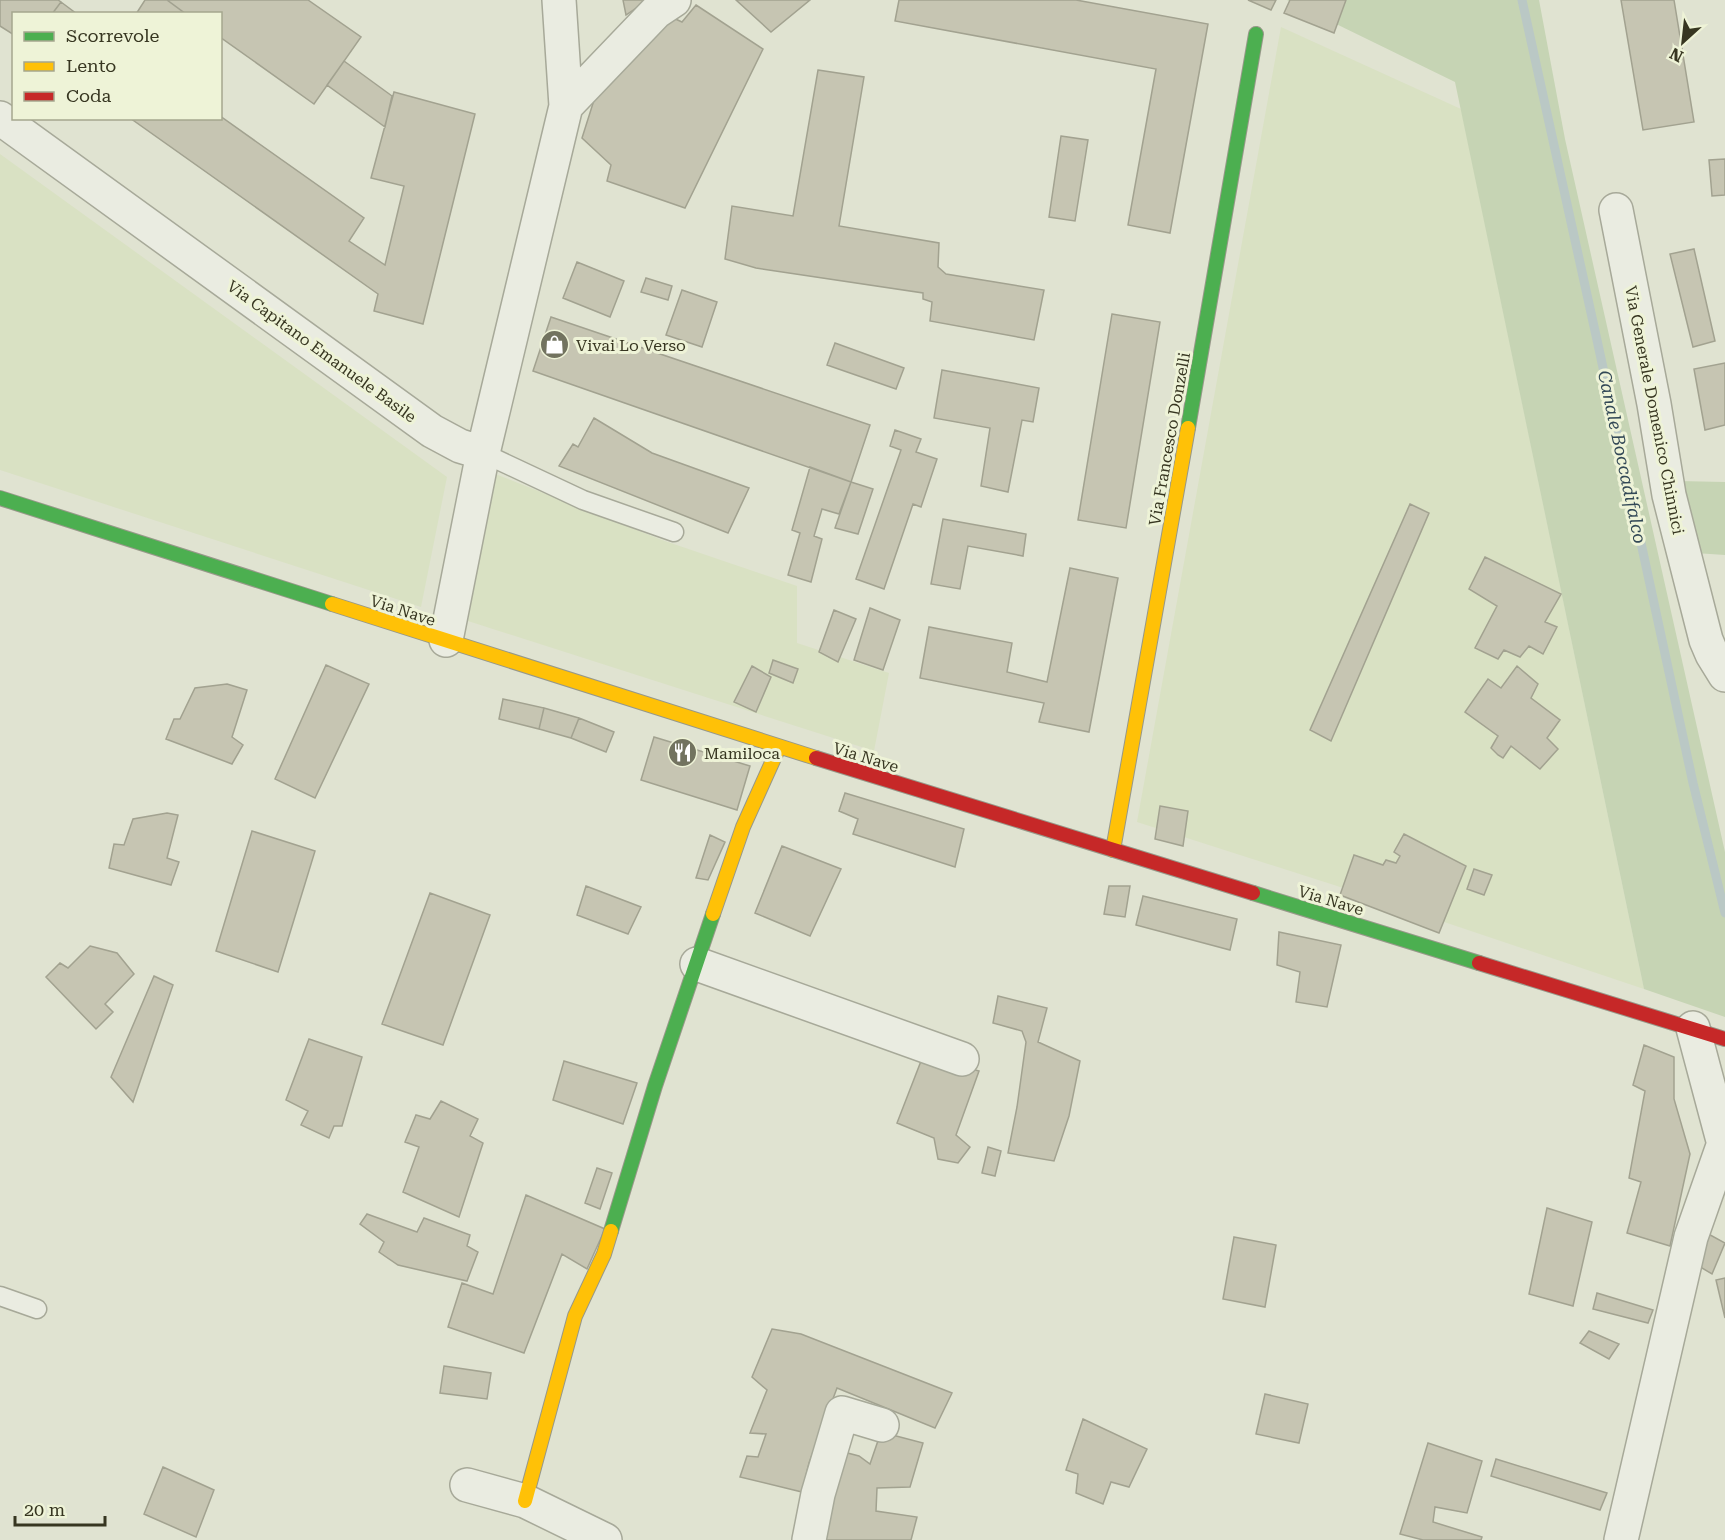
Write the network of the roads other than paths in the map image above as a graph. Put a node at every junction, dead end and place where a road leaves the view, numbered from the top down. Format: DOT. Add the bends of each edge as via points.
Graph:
graph roads {
  1 [pos="559,0"];
  2 [pos="674,0"];
  3 [pos="1256,34"];
  4 [pos="566,106"];
  5 [pos="0,118"];
  6 [pos="1616,210"];
  7 [pos="483,453"];
  8 [pos="0,498"];
  9 [pos="674,532"];
  10 [pos="446,640"];
  11 [pos="1725,675"];
  12 [pos="778,747"];
  13 [pos="1113,850"];
  14 [pos="697,964"];
  15 [pos="1693,1028"];
  16 [pos="1725,1038"];
  17 [pos="962,1059"];
  18 [pos="1724,1145"];
  19 [pos="0,1296"];
  20 [pos="37,1309"];
  21 [pos="882,1425"];
  22 [pos="467,1485"];
  23 [pos="525,1502"];
  24 [pos="605,1540"];
  25 [pos="809,1540"];
  26 [pos="1621,1540"];
  1 -- 4 [label="street"];
  2 -- 4 [label="street" via="656,12"];
  3 -- 13 [label="street, Via Francesco Donzelli"];
  4 -- 7 [label="street"];
  5 -- 7 [label="street, Via Capitano Emanuele Basile" via="432,430 460,446"];
  6 -- 11 [label="street, Via Generale Domenico Chinnici" via="1669,495 1706,640"];
  7 -- 9 [label="lane, Via Capitano Emanuele Basile" via="583,500"];
  7 -- 10 [label="street"];
  8 -- 10 [label="street, Via Nave"];
  10 -- 12 [label="street, Via Nave"];
  12 -- 13 [label="street, Via Nave"];
  12 -- 14 [label="street" via="743,827"];
  13 -- 15 [label="street, Via Nave"];
  14 -- 17 [label="street"];
  14 -- 23 [label="street" via="604,1254 575,1316"];
  15 -- 16 [label="street, Via Nave"];
  15 -- 18 [label="street"];
  18 -- 26 [label="street" via="1691,1237"];
  19 -- 20 [label="lane"];
  21 -- 25 [label="street" via="842,1413"];
  22 -- 23 [label="street"];
  23 -- 24 [label="street"];
}
